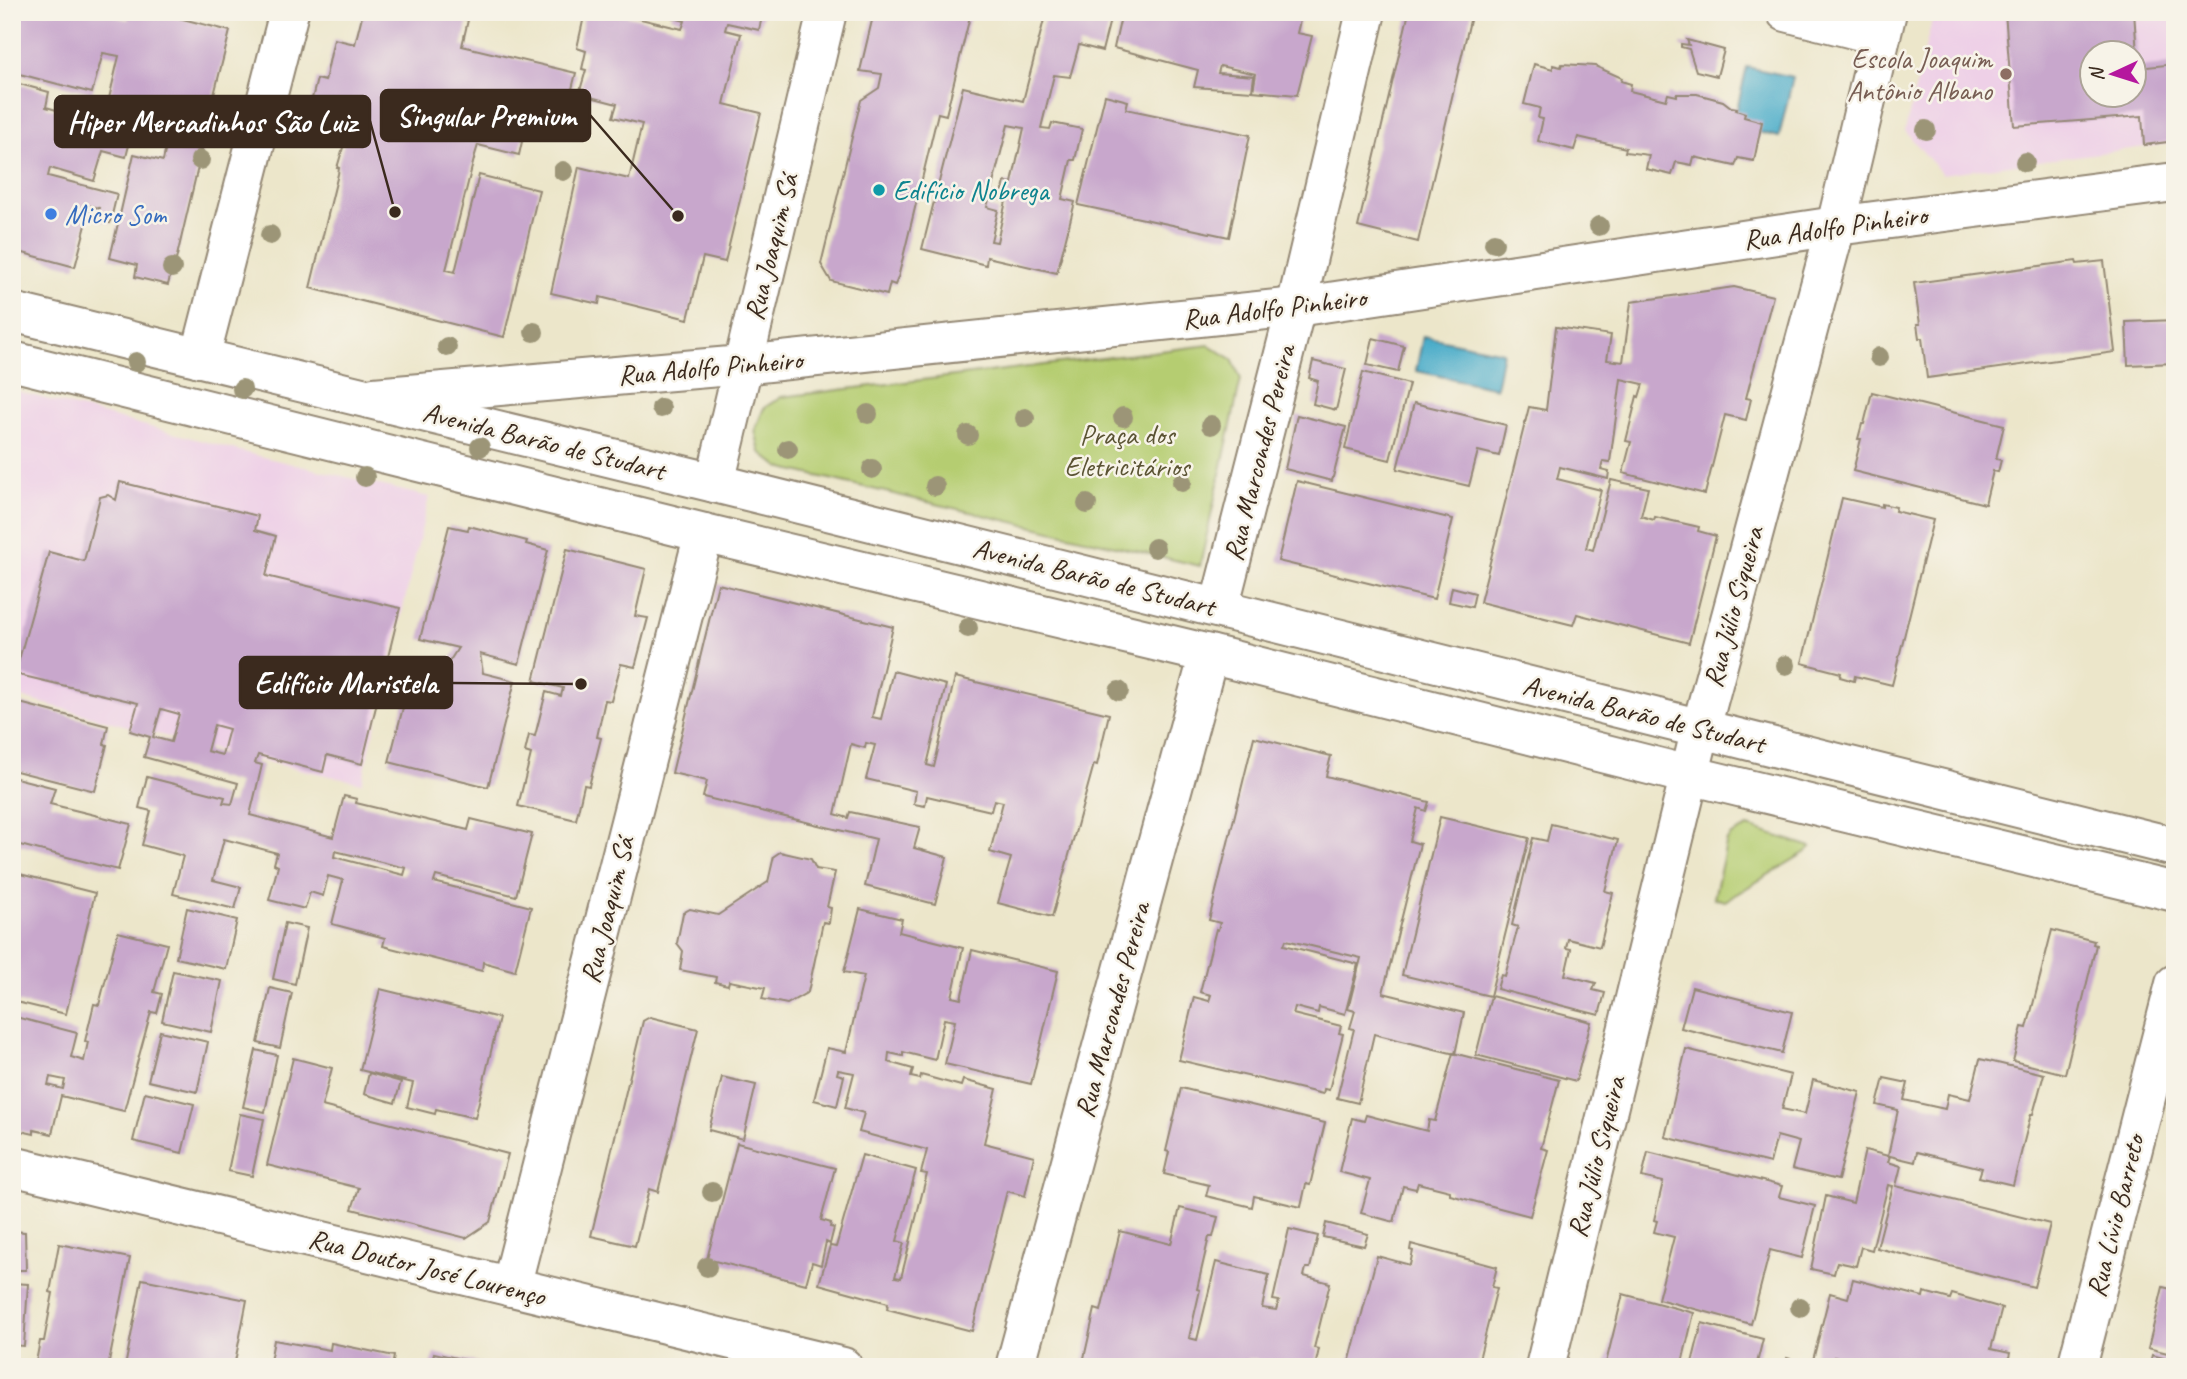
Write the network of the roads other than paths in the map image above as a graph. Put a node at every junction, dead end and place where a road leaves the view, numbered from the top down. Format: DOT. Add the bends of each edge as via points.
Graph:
graph roads {
  1 [pos="289,12"];
  2 [pos="827,12"];
  3 [pos="1366,12"];
  4 [pos="1786,12"];
  5 [pos="1884,24"];
  6 [pos="2175,182"];
  7 [pos="1836,226"];
  8 [pos="1296,307"];
  9 [pos="12,312"];
  10 [pos="200,358"];
  11 [pos="12,361"];
  12 [pos="742,365"];
  13 [pos="369,398"];
  14 [pos="715,483"];
  15 [pos="704,533"];
  16 [pos="1219,608"];
  17 [pos="1209,654"];
  18 [pos="1701,728"];
  19 [pos="1689,775"];
  20 [pos="2175,847"];
  21 [pos="2175,892"];
  22 [pos="2175,984"];
  23 [pos="12,1166"];
  24 [pos="511,1287"];
  25 [pos="843,1367"];
  26 [pos="1015,1367"];
  27 [pos="1545,1367"];
  28 [pos="2077,1367"];
  1 -- 10 [label="street"];
  2 -- 12 [label="street, Rua Joaquim Sá"];
  3 -- 8 [label="street, Rua Marcondes Pereira"];
  4 -- 5 [label="street"];
  5 -- 7 [label="street, Rua Júlio Siqueira"];
  6 -- 7 [label="street, Rua Adolfo Pinheiro"];
  7 -- 8 [label="street, Rua Adolfo Pinheiro"];
  7 -- 18 [label="street, Rua Júlio Siqueira"];
  8 -- 12 [label="street, Rua Adolfo Pinheiro"];
  8 -- 16 [label="street, Rua Marcondes Pereira"];
  9 -- 10 [label="street, Avenida Barão de Studart"];
  10 -- 13 [label="street, Avenida Barão de Studart"];
  11 -- 15 [label="street, Avenida Barão de Studart"];
  12 -- 13 [label="street, Rua Adolfo Pinheiro"];
  12 -- 14 [label="street, Rua Joaquim Sá"];
  13 -- 14 [label="street, Avenida Barão de Studart"];
  14 -- 16 [label="street, Avenida Barão de Studart"];
  15 -- 17 [label="street, Avenida Barão de Studart"];
  15 -- 24 [label="street, Rua Joaquim Sá"];
  16 -- 18 [label="street, Avenida Barão de Studart"];
  17 -- 19 [label="street, Avenida Barão de Studart"];
  17 -- 26 [label="street, Rua Marcondes Pereira"];
  18 -- 19 [label="street, Rua Júlio Siqueira"];
  18 -- 20 [label="street, Avenida Barão de Studart"];
  19 -- 21 [label="street, Avenida Barão de Studart"];
  19 -- 27 [label="street, Rua Júlio Siqueira"];
  22 -- 28 [label="street, Rua Lívio Barreto"];
  23 -- 24 [label="street, Rua Doutor José Lourenço"];
  24 -- 25 [label="street, Rua Doutor José Lourenço"];
}
